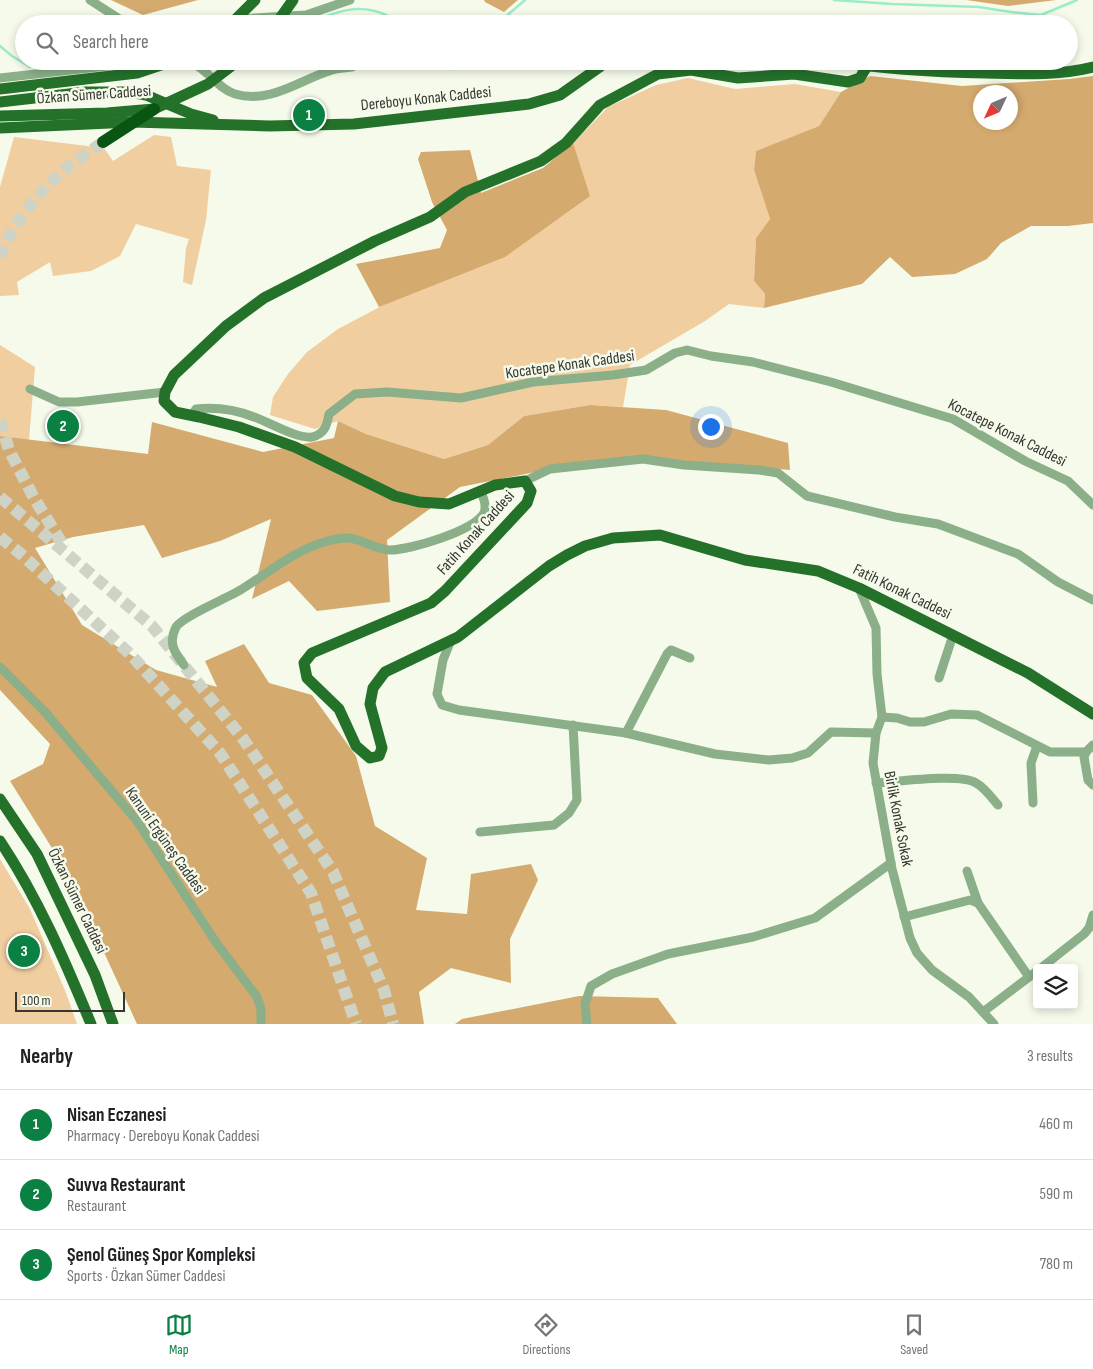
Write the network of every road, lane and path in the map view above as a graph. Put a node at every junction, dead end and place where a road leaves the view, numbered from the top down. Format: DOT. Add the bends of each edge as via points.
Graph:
graph roads {
  1 [pos="90,0"];
  2 [pos="350,0"];
  3 [pos="293,1"];
  4 [pos="253,3"];
  5 [pos="113,15"];
  6 [pos="240,15"];
  7 [pos="283,15"];
  8 [pos="306,15"];
  9 [pos="1093,67"];
  10 [pos="71,70"];
  11 [pos="148,70"];
  12 [pos="204,70"];
  13 [pos="226,70"];
  14 [pos="332,70"];
  15 [pos="595,70"];
  16 [pos="691,70"];
  17 [pos="691,70"];
  18 [pos="865,70"];
  19 [pos="908,70"];
  20 [pos="0,78"];
  21 [pos="0,89"];
  22 [pos="0,102"];
  23 [pos="154,109"];
  24 [pos="0,116"];
  25 [pos="234,125"];
  26 [pos="0,128"];
  27 [pos="103,142"];
  28 [pos="30,389"];
  29 [pos="164,392"];
  30 [pos="192,415"];
  31 [pos="525,481"];
  32 [pos="480,491"];
  33 [pos="1093,505"];
  34 [pos="859,588"];
  35 [pos="1093,600"];
  36 [pos="953,635"];
  37 [pos="451,640"];
  38 [pos="690,658"];
  39 [pos="184,665"];
  40 [pos="0,667"];
  41 [pos="939,678"];
  42 [pos="1093,714"];
  43 [pos="882,717"];
  44 [pos="573,725"];
  45 [pos="626,732"];
  46 [pos="876,733"];
  47 [pos="1037,746"];
  48 [pos="1089,749"];
  49 [pos="876,783"];
  50 [pos="1093,785"];
  51 [pos="0,799"];
  52 [pos="1033,803"];
  53 [pos="998,805"];
  54 [pos="480,832"];
  55 [pos="0,841"];
  56 [pos="891,863"];
  57 [pos="967,871"];
  58 [pos="978,903"];
  59 [pos="1093,915"];
  60 [pos="904,917"];
  61 [pos="1046,964"];
  62 [pos="1033,974"];
  63 [pos="1029,977"];
  64 [pos="983,1012"];
  65 [pos="90,1024"];
  66 [pos="113,1024"];
  67 [pos="261,1024"];
  68 [pos="587,1024"];
  69 [pos="994,1024"];
  1 -- 5 [label="street"];
  2 -- 8 [label="street"];
  3 -- 7 [label="main road"];
  4 -- 6 [label="main road"];
  9 -- 19 [label="main road" via="1070,73 1033,74"];
  10 -- 20 [label="street"];
  11 -- 21 [label="main road, Özkan Sümer Caddesi" via="137,74"];
  12 -- 14 [label="street" via="233,93 248,96 290,89"];
  13 -- 23 [label="main road, Özkan Sümer Caddesi" via="208,84"];
  15 -- 25 [label="main road, Dereboyu Konak Caddesi" via="560,95 529,104 354,124"];
  16 -- 29 [label="main road" via="658,74 600,104 566,143 541,161 465,192 430,217 375,241 264,298 226,326 174,375"];
  17 -- 18 [label="main road" via="738,78 794,74 848,82 860,78"];
  22 -- 25 [label="main road" via="86,92 130,92 146,95 190,114"];
  23 -- 24 [label="main road, Özkan Sümer Caddesi"];
  23 -- 27 [label="highway"];
  25 -- 26 [label="main road" via="174,123"];
  28 -- 29 [label="street" via="59,402"];
  29 -- 30 [label="main road, Fatih Konak Caddesi" via="164,401 175,412"];
  30 -- 32 [label="main road, Fatih Konak Caddesi" via="294,447 394,496 449,504"];
  30 -- 33 [label="street, Kocatepe Konak Caddesi" via="196,409 227,410 311,437 322,432 329,414 355,394 387,392 461,398 533,382 646,370 675,353 687,350 753,362 831,382 953,419 1068,482"];
  31 -- 32 [label="main road, Fatih Konak Caddesi" via="495,485"];
  31 -- 35 [label="street" via="550,469 643,459 778,473 807,496 938,524 1018,554 1058,582"];
  31 -- 37 [label="main road, Fatih Konak Caddesi" via="531,491 527,503 445,591 430,603 312,653 304,663 307,678 339,709 356,746 370,758 379,756 382,748 370,704 373,688 385,672"];
  32 -- 39 [label="street" via="485,500 484,512 477,521 412,548 388,550 352,538 329,540 301,550 177,626 171,644"];
  34 -- 36 [label="main road, Fatih Konak Caddesi"];
  34 -- 37 [label="main road, Fatih Konak Caddesi" via="818,571 745,560 660,535 613,538 566,555"];
  34 -- 43 [label="street, Birlik Konak Sokak" via="876,628"];
  36 -- 41 [label="street"];
  36 -- 42 [label="main road, Fatih Konak Caddesi" via="1028,673"];
  37 -- 44 [label="street" via="443,660 437,694 442,705 458,710"];
  38 -- 45 [label="street" via="671,650 667,654"];
  40 -- 67 [label="street, Kanuni Ergüneş Caddesi" via="45,712 136,821 215,941 257,997"];
  43 -- 46 [label="street, Birlik Konak Sokak"];
  43 -- 47 [label="street" via="924,722 951,714 977,715"];
  44 -- 45 [label="street"];
  44 -- 54 [label="street" via="577,800 569,813 554,825"];
  45 -- 46 [label="street" via="715,754 769,760 808,753 831,732"];
  46 -- 49 [label="street, Birlik Konak Sokak" via="872,763"];
  47 -- 48 [label="street" via="1050,752"];
  47 -- 52 [label="street" via="1031,763"];
  48 -- 50 [label="street" via="1084,757 1088,780"];
  49 -- 53 [label="street" via="944,778 969,780 977,783"];
  49 -- 56 [label="street, Birlik Konak Sokak"];
  51 -- 66 [label="main road, Özkan Sümer Caddesi" via="37,854 95,975"];
  55 -- 65 [label="main road" via="18,867 55,940"];
  56 -- 60 [label="street, Birlik Konak Sokak"];
  56 -- 68 [label="street" via="815,918 753,938 668,954 612,974 591,986 585,1004"];
  57 -- 58 [label="street"];
  58 -- 60 [label="street" via="970,900"];
  58 -- 63 [label="street"];
  59 -- 61 [label="street" via="1084,934"];
  60 -- 64 [label="street, Birlik Konak Sokak" via="917,953 932,970 969,997"];
  62 -- 63 [label="street"];
  63 -- 64 [label="street"];
  64 -- 69 [label="street, Birlik Konak Sokak"];
}
